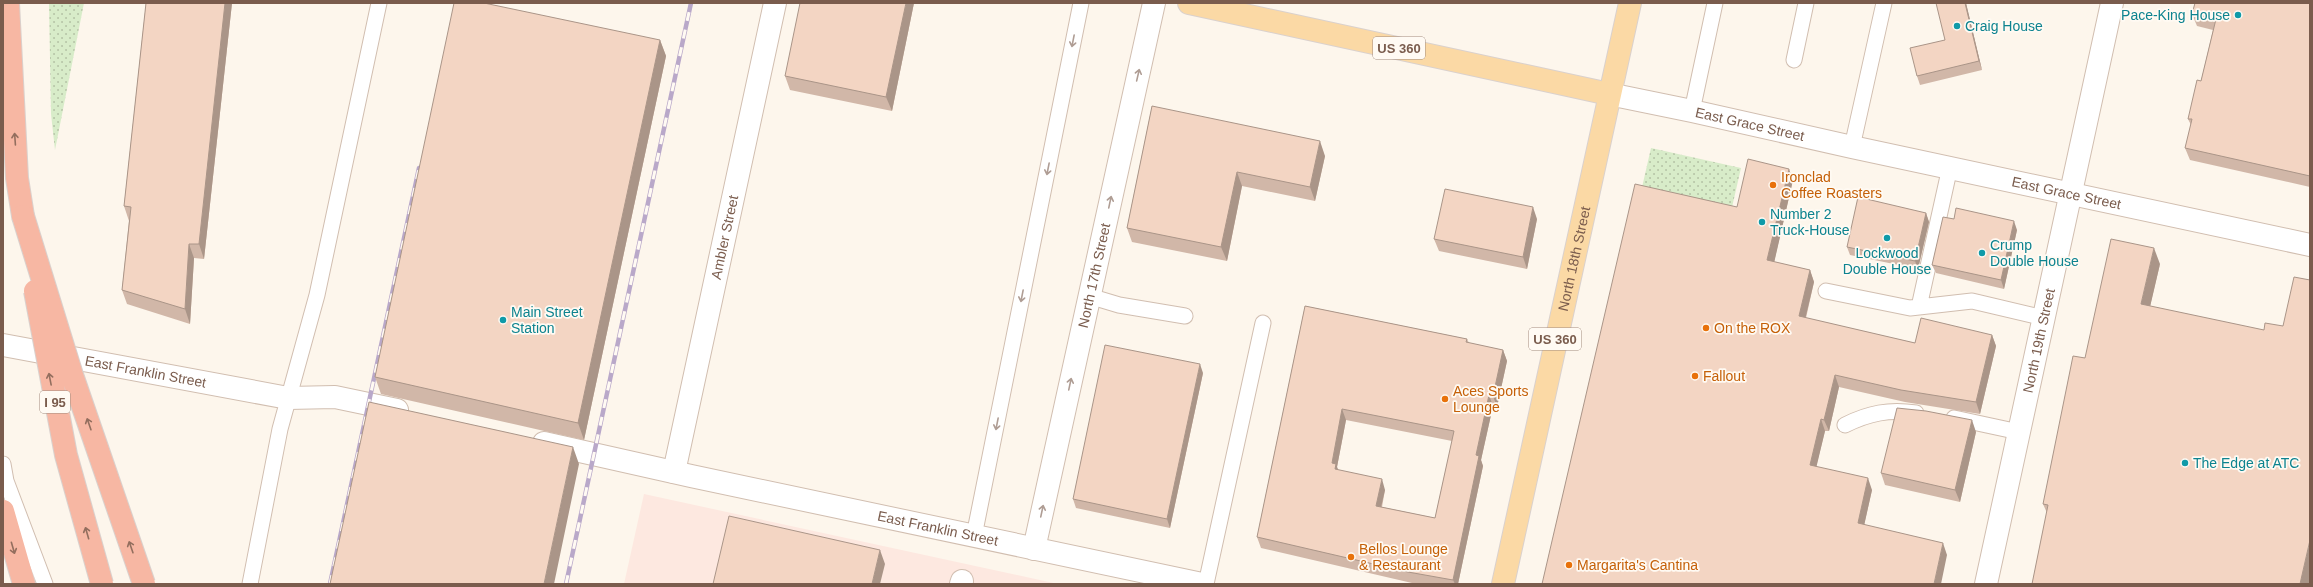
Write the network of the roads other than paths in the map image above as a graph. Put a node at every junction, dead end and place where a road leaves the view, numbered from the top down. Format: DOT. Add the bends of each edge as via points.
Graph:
graph roads {
  1 [pos="8,3"];
  2 [pos="379,3"];
  3 [pos="775,3"];
  4 [pos="1081,3"];
  5 [pos="1154,3"];
  6 [pos="1189,3"];
  7 [pos="1630,3"];
  8 [pos="1714,3"];
  9 [pos="1806,3"];
  10 [pos="1884,3"];
  11 [pos="2112,3"];
  12 [pos="1794,60"];
  13 [pos="1609,94"];
  14 [pos="1692,110"];
  15 [pos="1852,147"];
  16 [pos="1950,167"];
  17 [pos="2071,193"];
  18 [pos="23,216"];
  19 [pos="2310,245"];
  20 [pos="1826,291"];
  21 [pos="1089,296"];
  22 [pos="1919,307"];
  23 [pos="1185,316"];
  24 [pos="2044,318"];
  25 [pos="1263,323"];
  26 [pos="3,345"];
  27 [pos="288,398"];
  28 [pos="413,414"];
  29 [pos="1845,425"];
  30 [pos="2019,432"];
  31 [pos="522,438"];
  32 [pos="3,464"];
  33 [pos="674,472"];
  34 [pos="3,511"];
  35 [pos="974,536"];
  36 [pos="1034,549"];
  37 [pos="24,584"];
  38 [pos="45,584"];
  39 [pos="102,584"];
  40 [pos="144,584"];
  41 [pos="250,584"];
  42 [pos="1202,584"];
  43 [pos="1206,584"];
  44 [pos="1503,584"];
  45 [pos="1986,584"];
  18 -- 1 [label="highway, I 95, one-way" via="18,178"];
  2 -- 27 [label="lane" via="317,295"];
  3 -- 33 [label="street, Ambler Street"];
  4 -- 35 [label="lane, one-way"];
  21 -- 5 [label="street, North 17th Street, one-way"];
  6 -- 13 [label="main road, East Grace Street / US 360"];
  7 -- 13 [label="main road, North 18th Street / US 360"];
  8 -- 14 [label="lane"];
  9 -- 12 [label="lane"];
  10 -- 15 [label="lane"];
  11 -- 17 [label="street, North 19th Street"];
  13 -- 14 [label="street, East Grace Street"];
  13 -- 44 [label="main road, North 18th Street / US 360"];
  14 -- 15 [label="street, East Grace Street"];
  15 -- 16 [label="street, East Grace Street"];
  16 -- 17 [label="street, East Grace Street"];
  16 -- 22 [label="lane"];
  17 -- 19 [label="street, East Grace Street"];
  17 -- 24 [label="street, North 19th Street"];
  39 -- 18 [label="highway, I 95, one-way, bridge" via="66,455 42,338"];
  40 -- 18 [label="highway, one-way, bridge" via="72,375"];
  20 -- 22 [label="lane" via="1910,308"];
  21 -- 23 [label="lane" via="1119,305"];
  36 -- 21 [label="street, North 17th Street, one-way"];
  22 -- 24 [label="lane" via="1972,301"];
  24 -- 30 [label="street, North 19th Street"];
  25 -- 43 [label="lane"];
  26 -- 27 [label="street, East Franklin Street"];
  27 -- 28 [label="street, East Franklin Street" via="335,397"];
  27 -- 41 [label="lane"];
  29 -- 30 [label="lane" via="1881,411 1899,410"];
  30 -- 45 [label="street, North 19th Street"];
  31 -- 33 [label="street, East Franklin Street"];
  32 -- 38 [label="lane" via="6,481"];
  33 -- 35 [label="street, East Franklin Street"];
  34 -- 37 [label="highway, one-way"];
  35 -- 36 [label="street, East Franklin Street"];
  36 -- 42 [label="street, East Franklin Street"];
}
